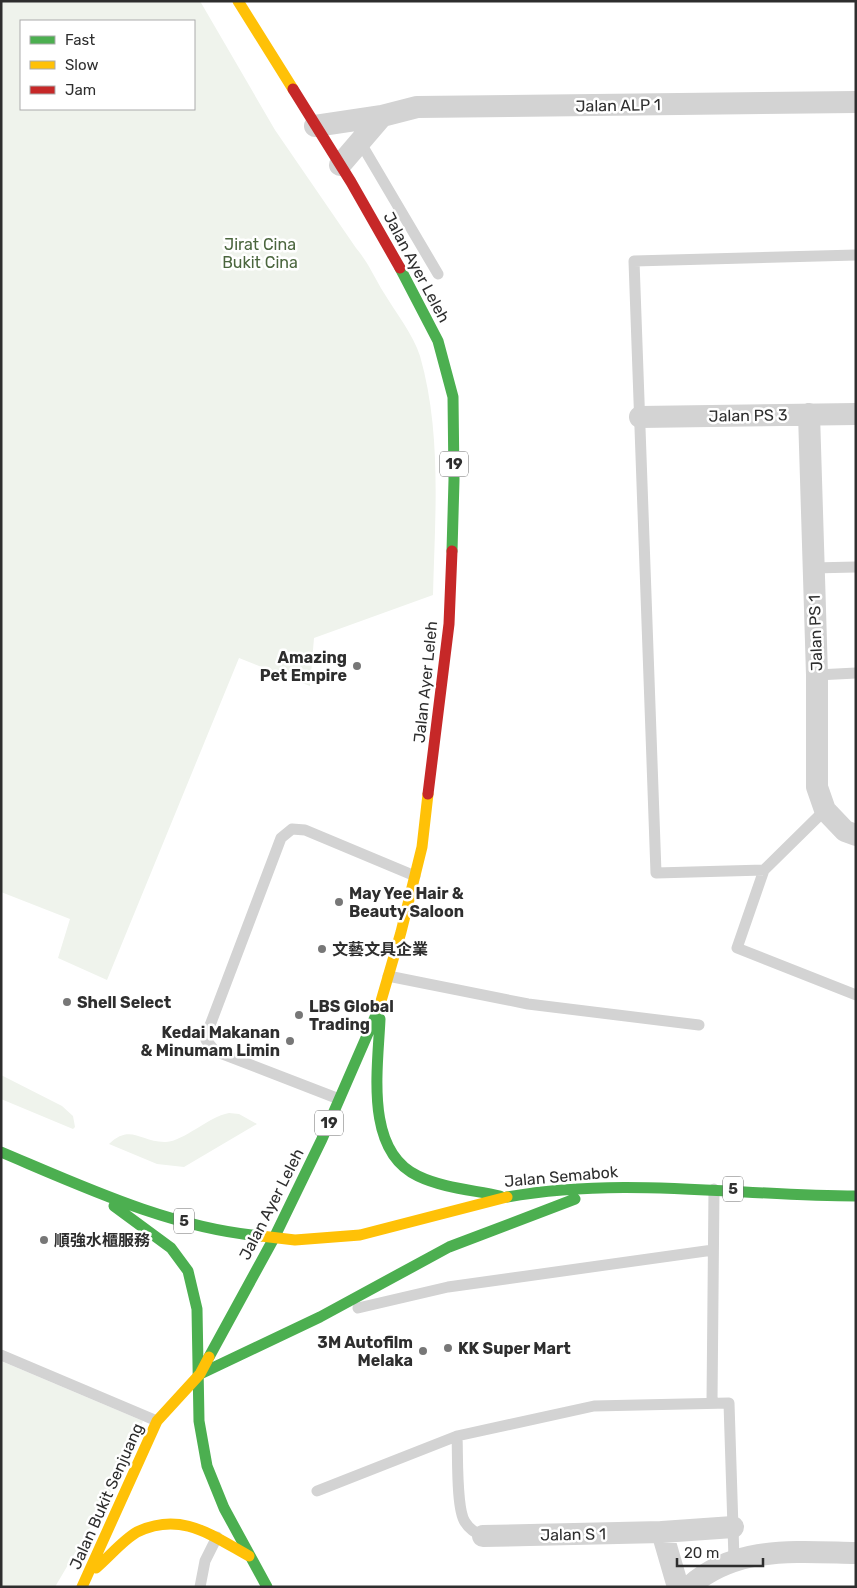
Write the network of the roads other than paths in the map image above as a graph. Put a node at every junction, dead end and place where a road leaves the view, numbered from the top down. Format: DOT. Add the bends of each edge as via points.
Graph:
graph roads {
  1 [pos="238,1"];
  2 [pos="856,102"];
  3 [pos="382,116"];
  4 [pos="348,121"];
  5 [pos="315,126"];
  6 [pos="360,142"];
  7 [pos="340,165"];
  8 [pos="856,255"];
  9 [pos="438,274"];
  10 [pos="809,414"];
  11 [pos="856,414"];
  12 [pos="640,417"];
  13 [pos="812,568"];
  14 [pos="856,568"];
  15 [pos="856,673"];
  16 [pos="817,675"];
  17 [pos="825,810"];
  18 [pos="856,835"];
  19 [pos="764,870"];
  20 [pos="415,876"];
  21 [pos="388,976"];
  22 [pos="856,995"];
  23 [pos="380,1005"];
  24 [pos="699,1025"];
  25 [pos="339,1099"];
  26 [pos="1,1152"];
  27 [pos="609,1186"];
  28 [pos="714,1188"];
  29 [pos="96,1193"];
  30 [pos="856,1196"];
  31 [pos="504,1197"];
  32 [pos="274,1238"];
  33 [pos="714,1250"];
  34 [pos="320,1317"];
  35 [pos="1,1355"];
  36 [pos="200,1374"];
  37 [pos="712,1402"];
  38 [pos="157,1421"];
  39 [pos="457,1436"];
  40 [pos="317,1491"];
  41 [pos="733,1527"];
  42 [pos="662,1532"];
  43 [pos="483,1536"];
  44 [pos="217,1537"];
  45 [pos="856,1553"];
  46 [pos="249,1556"];
  47 [pos="734,1559"];
  48 [pos="90,1574"];
  49 [pos="82,1587"];
  50 [pos="200,1587"];
  51 [pos="267,1587"];
  52 [pos="678,1587"];
  53 [pos="689,1587"];
  1 -- 5 [label="main road, Jalan Ayer Leleh / 19"];
  2 -- 3 [label="street, Jalan ALP 1" via="417,107"];
  3 -- 4 [label="street, Jalan ALP 1"];
  3 -- 6 [label="street"];
  4 -- 5 [label="street, Jalan ALP 1"];
  4 -- 6 [label="lane"];
  5 -- 7 [label="main road, Jalan Ayer Leleh / 19"];
  6 -- 7 [label="street"];
  6 -- 9 [label="lane"];
  7 -- 20 [label="main road, Jalan Ayer Leleh / 19" via="389,247 438,342 453,398 454,480 448,624 422,847"];
  8 -- 12 [label="lane" via="634,261"];
  10 -- 11 [label="street, Jalan PS 3"];
  10 -- 12 [label="street, Jalan PS 3"];
  10 -- 13 [label="street, Jalan PS 1"];
  12 -- 19 [label="lane" via="656,873"];
  13 -- 14 [label="lane"];
  13 -- 16 [label="street, Jalan PS 1"];
  15 -- 16 [label="lane"];
  16 -- 17 [label="street, Jalan PS 1" via="817,787"];
  17 -- 18 [label="street, Jalan PS 1" via="845,831"];
  17 -- 19 [label="lane"];
  19 -- 22 [label="lane" via="736,948"];
  20 -- 21 [label="main road, Jalan Ayer Leleh / 19"];
  20 -- 25 [label="lane" via="305,830 292,829 281,838 209,1028 206,1040 214,1051"];
  21 -- 23 [label="main road, Jalan Ayer Leleh / 19"];
  21 -- 24 [label="lane" via="528,1004"];
  23 -- 25 [label="main road, Jalan Ayer Leleh / 19"];
  23 -- 31 [label="main road" via="378,1120 390,1150 417,1176"];
  25 -- 32 [label="main road, Jalan Ayer Leleh / 19"];
  26 -- 29 [label="main road, 5"];
  27 -- 28 [label="main road, Jalan Semabok / 5"];
  27 -- 31 [label="main road, Jalan Semabok / 5"];
  27 -- 34 [label="main road" via="449,1247"];
  28 -- 30 [label="main road, Jalan Semabok / 5"];
  28 -- 33 [label="lane"];
  29 -- 32 [label="main road, 5" via="188,1222"];
  29 -- 36 [label="main road" via="171,1248 188,1271 197,1309"];
  31 -- 32 [label="main road, Jalan Semabok / 5" via="375,1232 337,1238"];
  32 -- 36 [label="main road, Jalan Ayer Leleh"];
  33 -- 34 [label="lane" via="448,1287"];
  33 -- 37 [label="lane"];
  34 -- 36 [label="main road"];
  35 -- 38 [label="lane"];
  36 -- 38 [label="main road, Jalan Bukit Senjuang"];
  36 -- 46 [label="main road" via="199,1420 207,1466"];
  37 -- 39 [label="lane" via="594,1406"];
  37 -- 41 [label="lane" via="729,1403"];
  38 -- 48 [label="main road, Jalan Bukit Senjuang"];
  39 -- 40 [label="lane"];
  39 -- 43 [label="lane" via="460,1506 464,1521 472,1531"];
  41 -- 42 [label="street, Jalan S 1"];
  41 -- 47 [label="lane"];
  42 -- 43 [label="street, Jalan S 1"];
  42 -- 52 [label="street"];
  44 -- 46 [label="main road"];
  44 -- 48 [label="main road" via="196,1526 164,1523 136,1532"];
  44 -- 50 [label="lane" via="205,1561"];
  45 -- 47 [label="street" via="764,1553"];
  46 -- 51 [label="main road"];
  47 -- 53 [label="street" via="703,1574"];
  48 -- 49 [label="main road, Jalan Bukit Senjuang"];
}
